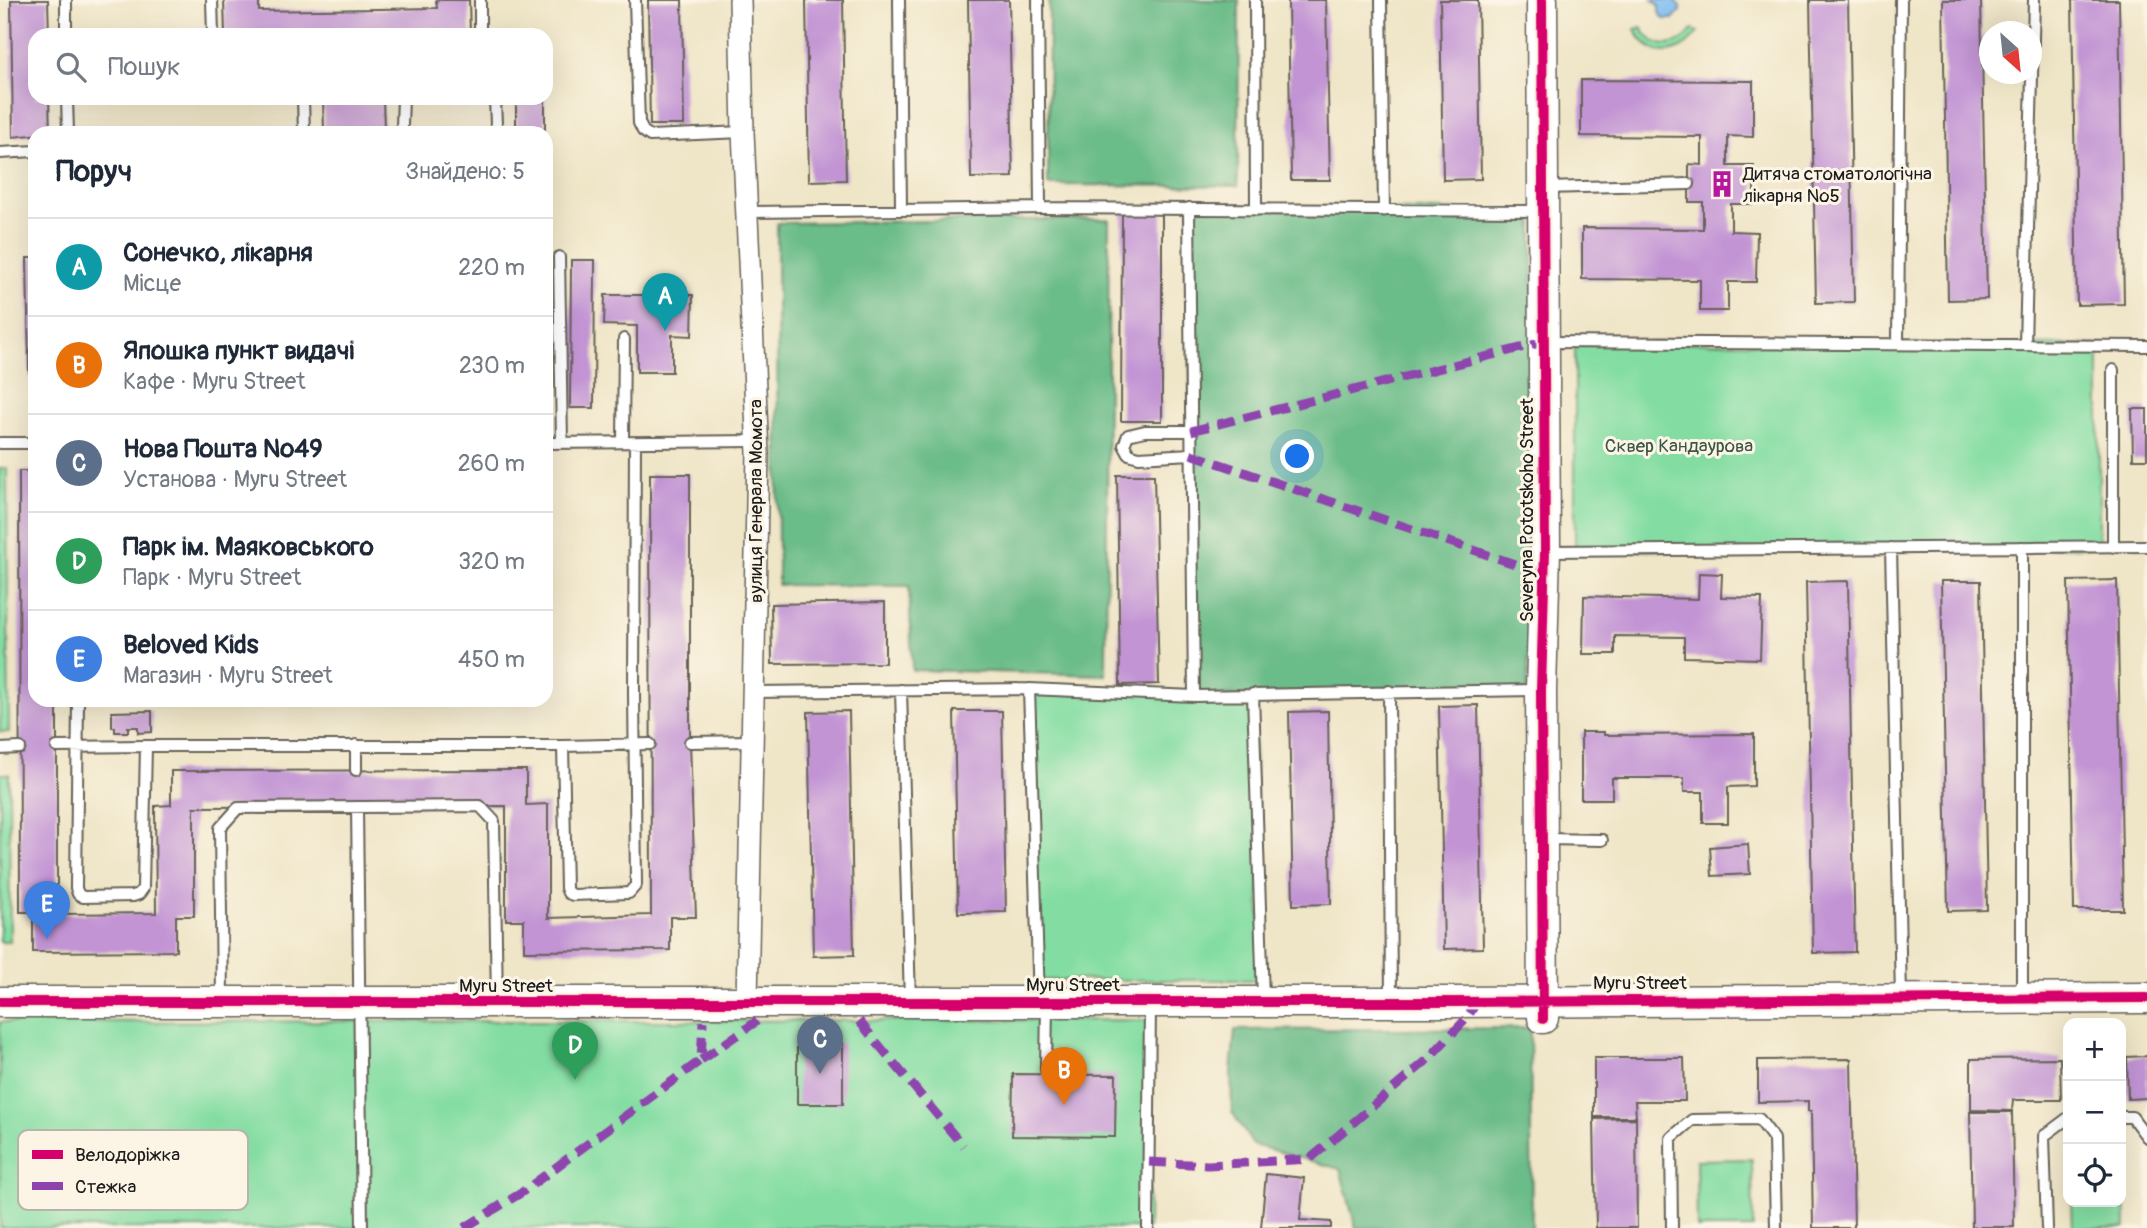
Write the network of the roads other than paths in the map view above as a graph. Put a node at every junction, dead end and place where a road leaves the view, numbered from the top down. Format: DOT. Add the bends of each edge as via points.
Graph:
graph roads {
  1 [pos="66,0"];
  2 [pos="212,0"];
  3 [pos="480,0"];
  4 [pos="635,0"];
  5 [pos="740,0"];
  6 [pos="899,0"];
  7 [pos="1038,0"];
  8 [pos="1255,0"];
  9 [pos="1381,0"];
  10 [pos="1542,0"];
  11 [pos="1901,0"];
  12 [pos="2034,0"];
  13 [pos="66,28"];
  14 [pos="213,28"];
  15 [pos="480,28"];
  16 [pos="67,105"];
  17 [pos="303,105"];
  18 [pos="402,105"];
  19 [pos="495,105"];
  20 [pos="496,125"];
  21 [pos="68,126"];
  22 [pos="304,126"];
  23 [pos="402,126"];
  24 [pos="743,132"];
  25 [pos="28,151"];
  26 [pos="0,153"];
  27 [pos="1689,184"];
  28 [pos="1543,200"];
  29 [pos="901,208"];
  30 [pos="1040,208"];
  31 [pos="1189,208"];
  32 [pos="1255,210"];
  33 [pos="1384,211"];
  34 [pos="748,212"];
  35 [pos="559,257"];
  36 [pos="624,339"];
  37 [pos="1544,342"];
  38 [pos="1898,344"];
  39 [pos="2025,345"];
  40 [pos="2147,346"];
  41 [pos="2113,370"];
  42 [pos="1191,431"];
  43 [pos="623,442"];
  44 [pos="758,442"];
  45 [pos="0,443"];
  46 [pos="28,443"];
  47 [pos="553,443"];
  48 [pos="562,443"];
  49 [pos="635,443"];
  50 [pos="1191,454"];
  51 [pos="2147,546"];
  52 [pos="2022,547"];
  53 [pos="2113,547"];
  54 [pos="1891,548"];
  55 [pos="1545,551"];
  56 [pos="1029,689"];
  57 [pos="901,690"];
  58 [pos="1541,690"];
  59 [pos="1389,691"];
  60 [pos="754,692"];
  61 [pos="1254,694"];
  62 [pos="1194,696"];
  63 [pos="78,707"];
  64 [pos="752,741"];
  65 [pos="690,742"];
  66 [pos="634,744"];
  67 [pos="650,744"];
  68 [pos="356,745"];
  69 [pos="146,746"];
  70 [pos="563,746"];
  71 [pos="57,747"];
  72 [pos="78,747"];
  73 [pos="0,748"];
  74 [pos="20,748"];
  75 [pos="356,771"];
  76 [pos="357,807"];
  77 [pos="1542,839"];
  78 [pos="1602,839"];
  79 [pos="2147,998"];
  80 [pos="2023,999"];
  81 [pos="1901,1000"];
  82 [pos="911,1001"];
  83 [pos="1043,1001"];
  84 [pos="1150,1001"];
  85 [pos="1263,1001"];
  86 [pos="1391,1001"];
  87 [pos="0,1002"];
  88 [pos="497,1002"];
  89 [pos="747,1002"];
  90 [pos="222,1003"];
  91 [pos="360,1003"];
  92 [pos="1543,1010"];
  93 [pos="1046,1069"];
  94 [pos="2126,1118"];
  95 [pos="2063,1122"];
  96 [pos="2147,1137"];
  97 [pos="362,1228"];
  98 [pos="1148,1228"];
  99 [pos="1672,1228"];
  100 [pos="1776,1228"];
  101 [pos="2047,1228"];
  1 -- 13 [label="lane"];
  2 -- 14 [label="lane"];
  3 -- 15 [label="lane"];
  4 -- 24 [label="lane" via="643,131 650,136"];
  5 -- 24 [label="street, вулиця Генерала Момота"];
  6 -- 29 [label="lane"];
  7 -- 30 [label="lane"];
  8 -- 32 [label="lane"];
  9 -- 33 [label="lane"];
  10 -- 28 [label="street, Severyna Pototskoho Street"];
  11 -- 38 [label="lane"];
  12 -- 39 [label="lane"];
  16 -- 21 [label="lane"];
  17 -- 22 [label="lane"];
  18 -- 23 [label="lane"];
  19 -- 20 [label="lane"];
  24 -- 34 [label="street, вулиця Генерала Момота"];
  25 -- 26 [label="lane"];
  27 -- 28 [label="lane"];
  28 -- 33 [label="lane"];
  28 -- 37 [label="street, Severyna Pototskoho Street"];
  29 -- 30 [label="lane"];
  29 -- 34 [label="lane"];
  30 -- 31 [label="lane"];
  31 -- 32 [label="lane"];
  31 -- 42 [label="lane"];
  32 -- 33 [label="lane"];
  34 -- 44 [label="street, вулиця Генерала Момота"];
  35 -- 48 [label="lane"];
  36 -- 43 [label="lane"];
  37 -- 38 [label="lane"];
  37 -- 55 [label="street, Severyna Pototskoho Street"];
  38 -- 39 [label="lane"];
  39 -- 40 [label="lane"];
  41 -- 53 [label="lane"];
  42 -- 50 [label="lane"];
  42 -- 50 [label="lane" via="1144,431 1128,435 1124,445 1129,454 1139,457"];
  43 -- 48 [label="lane"];
  43 -- 49 [label="lane"];
  44 -- 49 [label="lane"];
  44 -- 60 [label="street, вулиця Генерала Момота"];
  45 -- 46 [label="lane"];
  47 -- 48 [label="lane"];
  49 -- 66 [label="lane"];
  50 -- 62 [label="lane"];
  51 -- 53 [label="lane"];
  52 -- 53 [label="lane"];
  52 -- 54 [label="lane"];
  52 -- 80 [label="lane"];
  54 -- 55 [label="lane"];
  54 -- 81 [label="lane"];
  55 -- 58 [label="street, Severyna Pototskoho Street"];
  56 -- 57 [label="lane"];
  56 -- 62 [label="lane"];
  56 -- 83 [label="lane"];
  57 -- 60 [label="lane"];
  57 -- 82 [label="lane"];
  58 -- 59 [label="lane"];
  58 -- 77 [label="street, Severyna Pototskoho Street"];
  59 -- 61 [label="lane"];
  59 -- 86 [label="lane"];
  60 -- 64 [label="street, вулиця Генерала Момота"];
  61 -- 62 [label="lane"];
  61 -- 85 [label="lane"];
  63 -- 72 [label="lane"];
  64 -- 65 [label="lane"];
  64 -- 89 [label="street, вулиця Генерала Момота"];
  66 -- 67 [label="lane"];
  66 -- 70 [label="lane"];
  66 -- 70 [label="lane" via="636,885 629,893 618,894 573,894 566,888"];
  68 -- 69 [label="lane"];
  68 -- 70 [label="lane"];
  68 -- 75 [label="lane"];
  69 -- 72 [label="lane"];
  69 -- 72 [label="lane" via="143,888 133,897 78,894"];
  71 -- 72 [label="lane"];
  73 -- 74 [label="lane"];
  76 -- 88 [label="lane" via="480,806 494,821"];
  76 -- 90 [label="lane" via="238,808 220,828"];
  76 -- 91 [label="lane"];
  77 -- 78 [label="lane"];
  77 -- 92 [label="street, Severyna Pototskoho Street"];
  79 -- 80 [label="street, Myru Street"];
  80 -- 81 [label="street, Myru Street"];
  81 -- 92 [label="street, Myru Street"];
  82 -- 83 [label="street, Myru Street"];
  82 -- 89 [label="street, Myru Street"];
  83 -- 84 [label="street, Myru Street"];
  83 -- 93 [label="lane"];
  84 -- 85 [label="street, Myru Street"];
  84 -- 98 [label="lane"];
  85 -- 86 [label="street, Myru Street"];
  86 -- 92 [label="street, Myru Street"];
  87 -- 90 [label="street, Myru Street"];
  88 -- 89 [label="street, Myru Street"];
  88 -- 91 [label="street, Myru Street"];
  90 -- 91 [label="street, Myru Street"];
  91 -- 97 [label="lane"];
  94 -- 96 [label="lane" via="2132,1117"];
  95 -- 101 [label="lane" via="2044,1136"];
  99 -- 100 [label="lane" via="1671,1138 1692,1120 1759,1119 1774,1139"];
}
